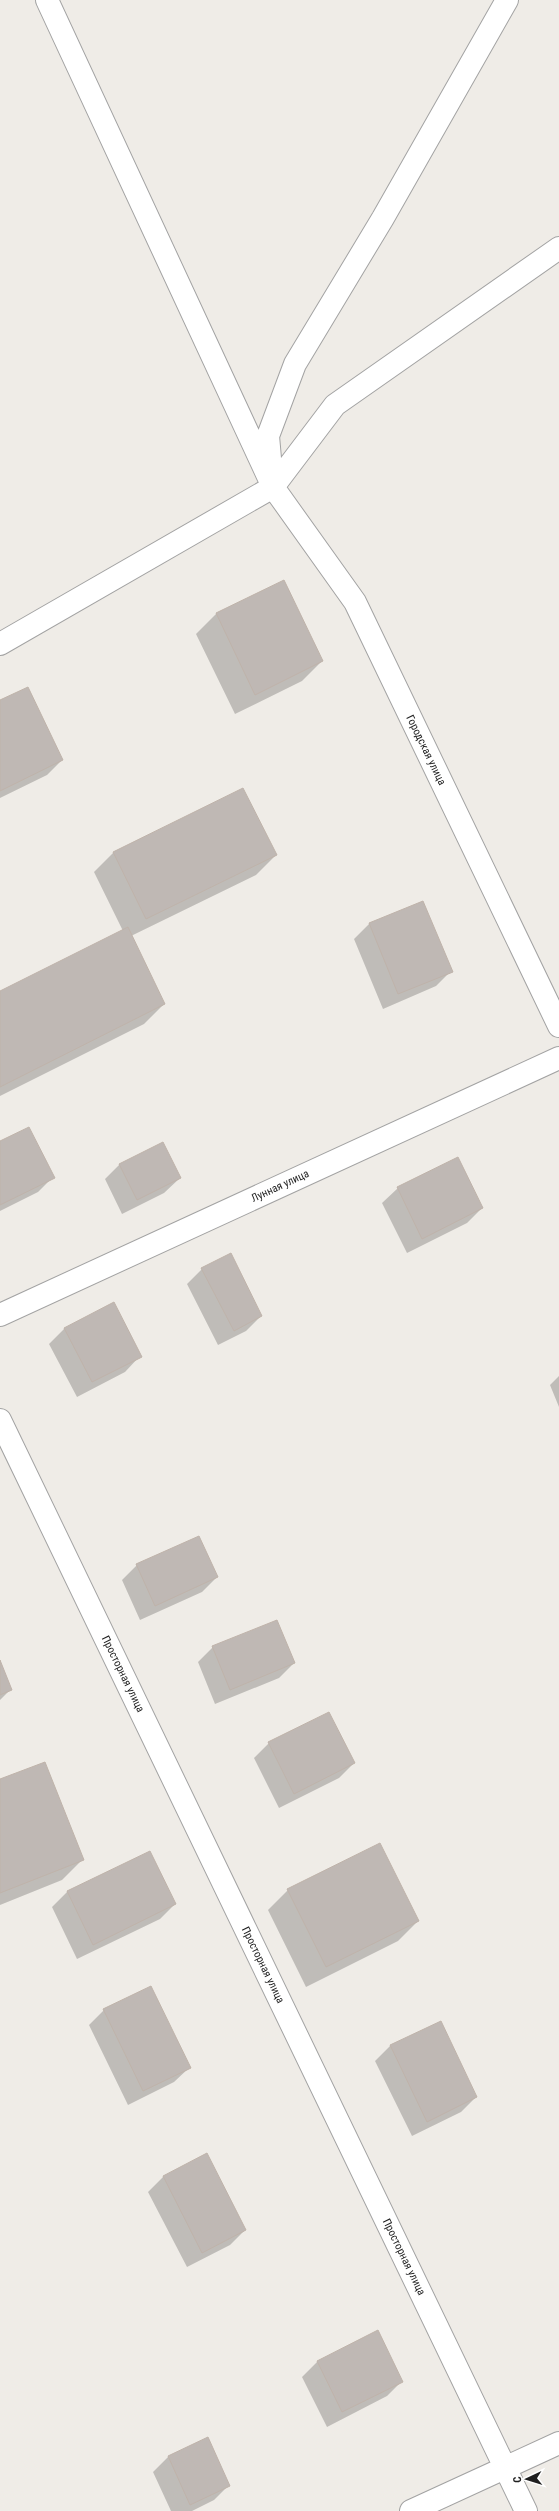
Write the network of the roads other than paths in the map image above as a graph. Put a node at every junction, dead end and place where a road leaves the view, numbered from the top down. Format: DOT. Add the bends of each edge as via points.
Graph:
graph roads {
  1 [pos="47,0"];
  2 [pos="507,0"];
  3 [pos="559,248"];
  4 [pos="273,487"];
  5 [pos="0,644"];
  6 [pos="559,1026"];
  7 [pos="559,1058"];
  8 [pos="0,1315"];
  9 [pos="0,1420"];
  10 [pos="559,2443"];
  11 [pos="506,2466"];
  12 [pos="411,2511"];
  13 [pos="526,2511"];
  1 -- 4 [label="street, Городская улица"];
  2 -- 4 [label="street" via="295,364 268,436"];
  3 -- 4 [label="street" via="335,404"];
  4 -- 5 [label="street"];
  4 -- 6 [label="street, Городская улица" via="355,602"];
  7 -- 8 [label="street, Лунная улица"];
  9 -- 11 [label="street, Просторная улица"];
  10 -- 11 [label="street"];
  11 -- 12 [label="street"];
  11 -- 13 [label="street, Просторная улица"];
}
